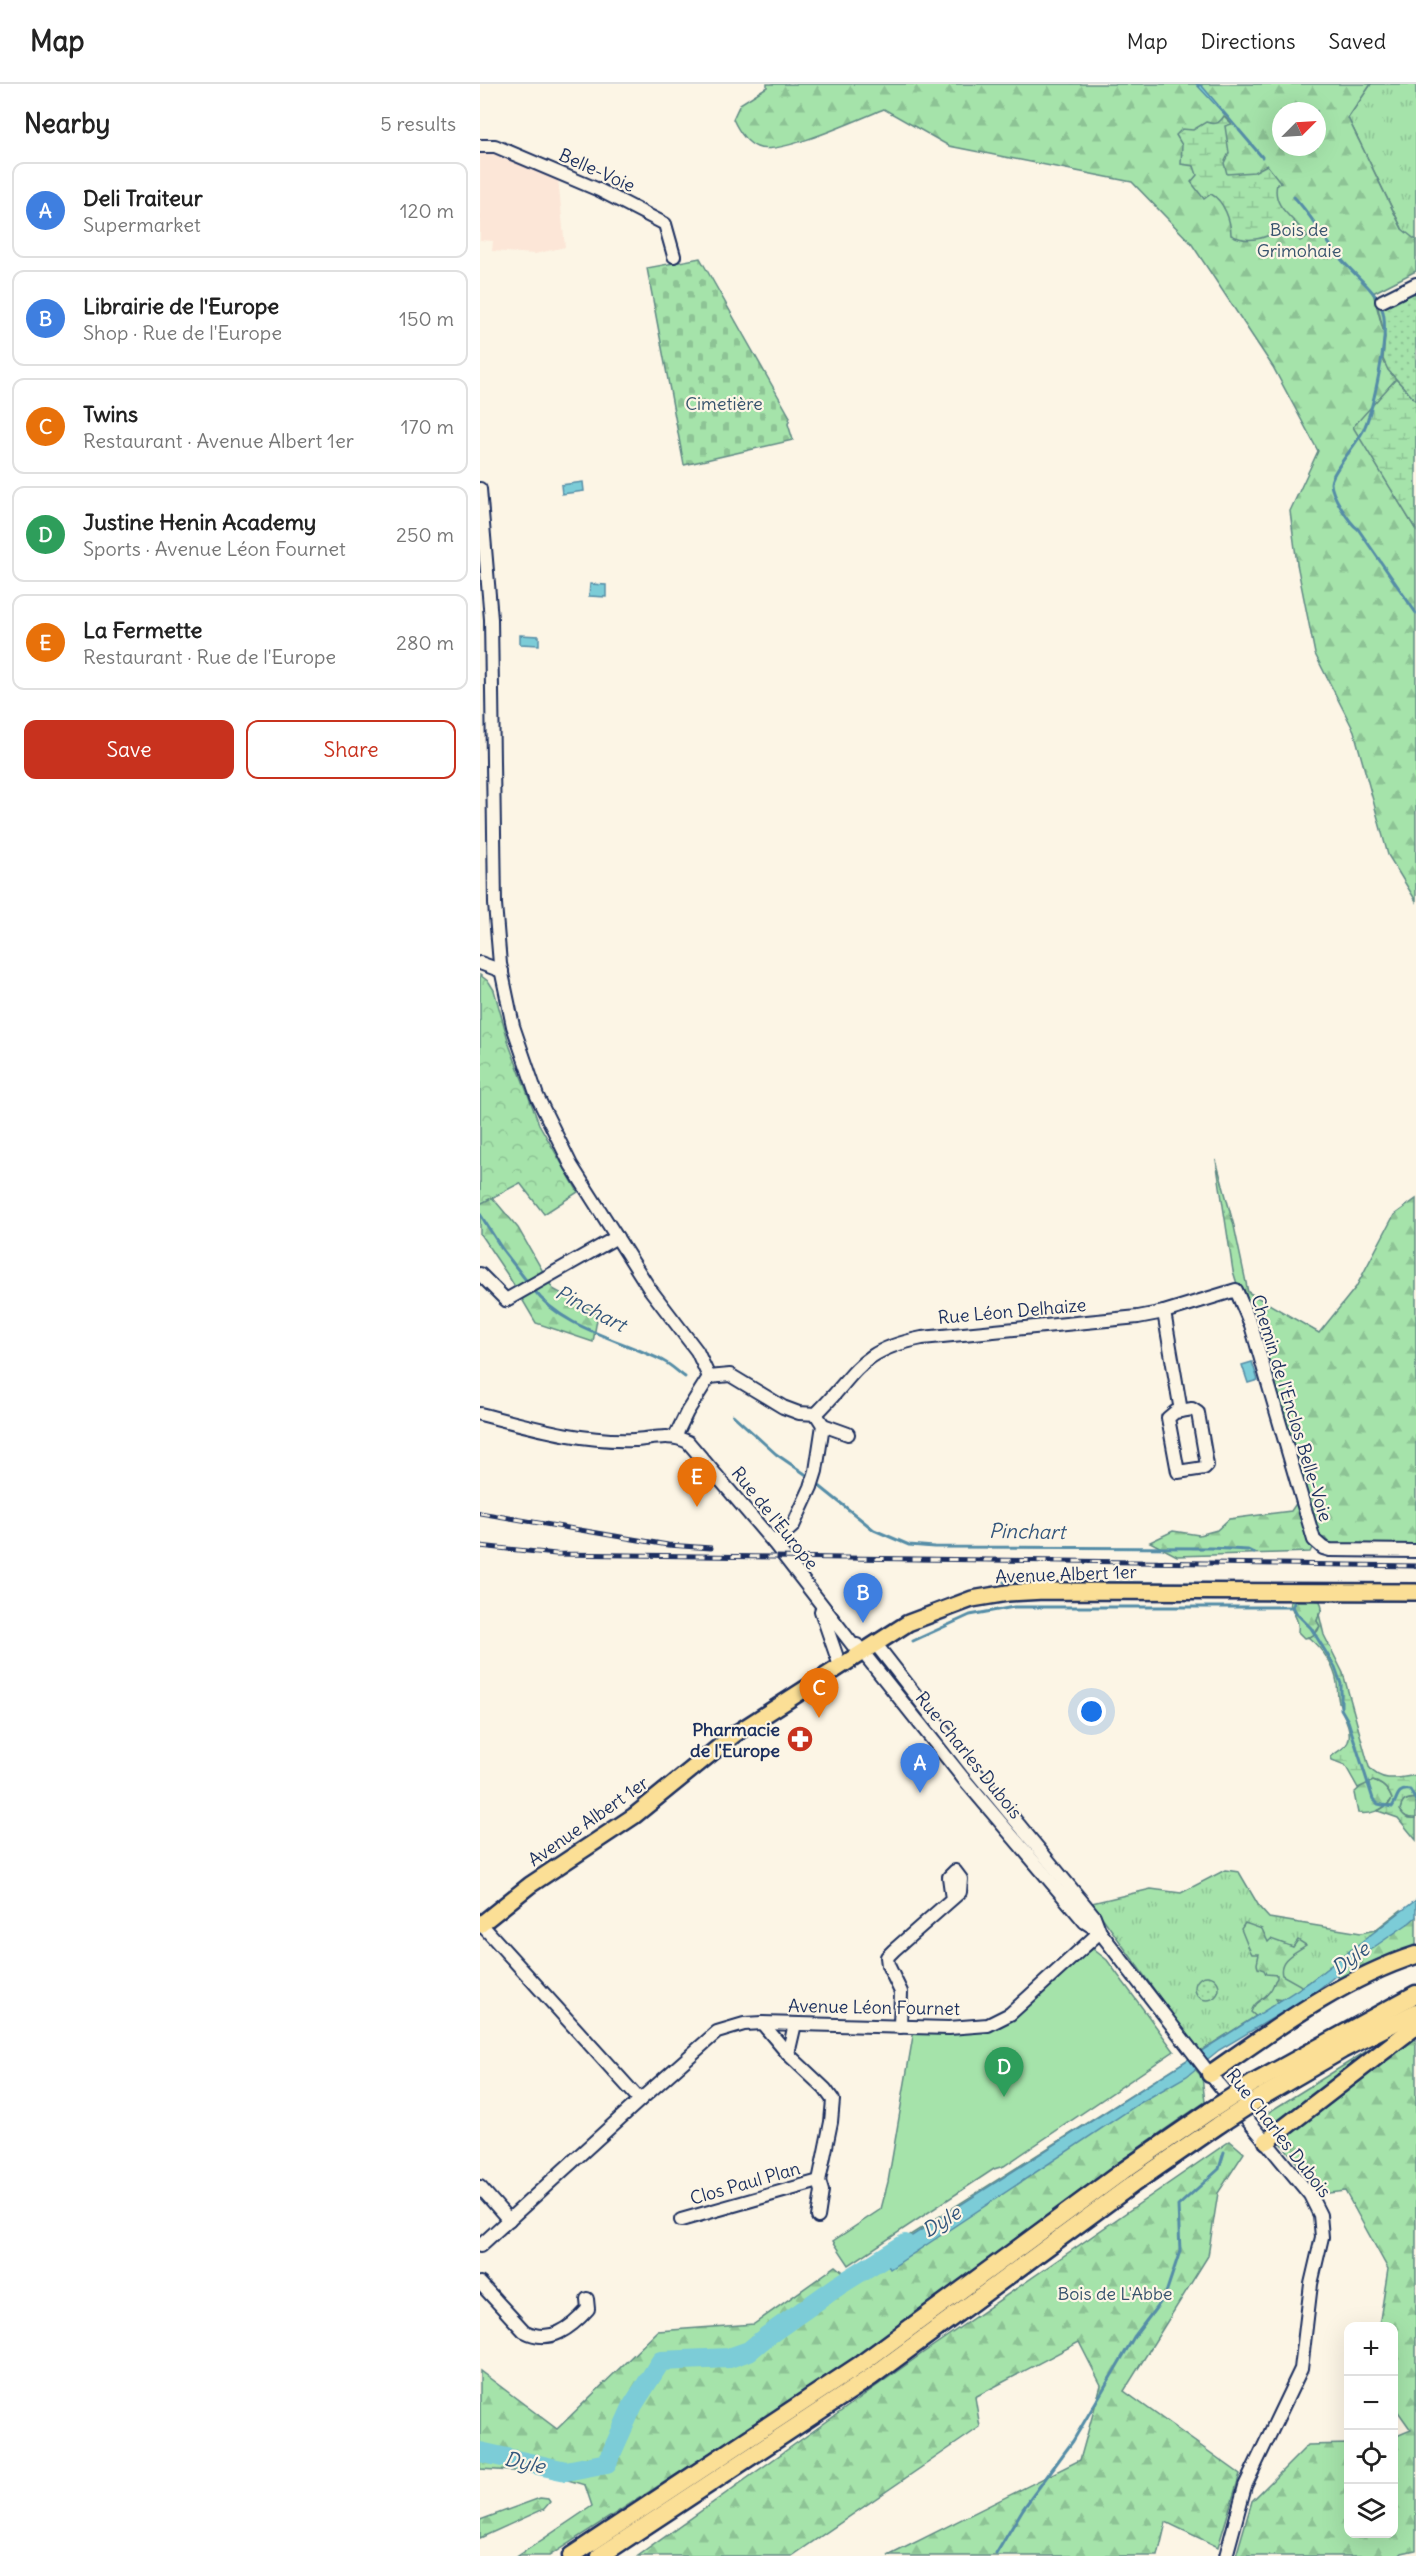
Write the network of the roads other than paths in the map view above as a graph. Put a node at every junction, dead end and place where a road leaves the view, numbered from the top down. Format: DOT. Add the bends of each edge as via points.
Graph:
graph roads {
  1 [pos="480,146"];
  2 [pos="674,256"];
  3 [pos="1416,284"];
  4 [pos="1383,301"];
  5 [pos="480,489"];
  6 [pos="480,963"];
  7 [pos="502,971"];
  8 [pos="616,1237"];
  9 [pos="480,1274"];
  10 [pos="1236,1290"];
  11 [pos="1164,1312"];
  12 [pos="709,1377"];
  13 [pos="1181,1411"];
  14 [pos="480,1414"];
  15 [pos="816,1414"];
  16 [pos="823,1425"];
  17 [pos="848,1434"];
  18 [pos="675,1437"];
  19 [pos="774,1543"];
  20 [pos="1416,1551"];
  21 [pos="1416,1592"];
  22 [pos="818,1601"];
  23 [pos="866,1649"];
  24 [pos="840,1666"];
  25 [pos="921,1703"];
  26 [pos="910,1712"];
  27 [pos="973,1769"];
  28 [pos="963,1778"];
  29 [pos="952,1899"];
  30 [pos="480,1924"];
  31 [pos="1100,1932"];
  32 [pos="1416,1955"];
  33 [pos="1416,1994"];
  34 [pos="1416,2012"];
  35 [pos="762,2023"];
  36 [pos="795,2024"];
  37 [pos="1416,2026"];
  38 [pos="900,2027"];
  39 [pos="788,2054"];
  40 [pos="1208,2071"];
  41 [pos="1258,2090"];
  42 [pos="640,2100"];
  43 [pos="1215,2118"];
  44 [pos="1267,2141"];
  45 [pos="819,2181"];
  46 [pos="480,2187"];
  47 [pos="818,2217"];
  48 [pos="509,2220"];
  49 [pos="681,2220"];
  50 [pos="480,2246"];
  51 [pos="480,2283"];
  52 [pos="587,2300"];
  53 [pos="571,2556"];
  54 [pos="600,2556"];
  55 [pos="1226,2556"];
  1 -- 2 [label="street, Belle-Voie" via="495,146 599,190 665,224"];
  3 -- 4 [label="street"];
  5 -- 7 [label="street" via="490,588 495,904"];
  6 -- 7 [label="street"];
  7 -- 8 [label="street" via="513,1026 537,1096 567,1156"];
  8 -- 9 [label="street" via="506,1300"];
  8 -- 12 [label="street" via="697,1351"];
  10 -- 11 [label="street, Rue Léon Delhaize"];
  10 -- 20 [label="street, Chemin de l'Enclos Belle-Voie" via="1251,1325 1313,1537 1330,1550"];
  11 -- 13 [label="street"];
  11 -- 15 [label="street, Rue Léon Delhaize" via="902,1342 862,1362"];
  12 -- 15 [label="street" via="730,1375 783,1407"];
  12 -- 18 [label="street"];
  13 -- 13 [label="street" via="1170,1415 1168,1426 1176,1467 1183,1473 1207,1466 1198,1413 1192,1409"];
  14 -- 18 [label="street" via="574,1437"];
  15 -- 16 [label="street"];
  16 -- 17 [label="street"];
  16 -- 19 [label="street" via="811,1487 793,1526"];
  18 -- 19 [label="street, Rue de l'Europe" via="695,1448"];
  19 -- 22 [label="street, Rue de l'Europe"];
  21 -- 23 [label="main road, Avenue Albert 1er" via="1008,1593 938,1610"];
  22 -- 23 [label="street, Rue de l'Europe"];
  22 -- 24 [label="street, Rue de l'Europe"];
  23 -- 24 [label="main road, Avenue Albert 1er"];
  23 -- 25 [label="street, Rue Charles Dubois"];
  23 -- 26 [label="street, Rue Charles Dubois"];
  24 -- 30 [label="main road, Avenue Albert 1er" via="735,1734 634,1816 539,1878"];
  25 -- 26 [label="street"];
  25 -- 27 [label="street, Rue Charles Dubois"];
  26 -- 28 [label="street, Rue Charles Dubois"];
  27 -- 28 [label="street"];
  27 -- 31 [label="street, Rue Charles Dubois" via="1094,1916"];
  28 -- 31 [label="street, Rue Charles Dubois" via="1085,1922"];
  29 -- 38 [label="street" via="887,1957 901,1992"];
  30 -- 42 [label="street"];
  31 -- 38 [label="street, Avenue Léon Fournet" via="998,2021 970,2027"];
  31 -- 40 [label="street, Rue Charles Dubois"];
  32 -- 40 [label="highway" via="1331,1994"];
  33 -- 41 [label="highway"];
  34 -- 41 [label="highway"];
  35 -- 36 [label="street, Avenue Léon Fournet"];
  35 -- 39 [label="street"];
  35 -- 42 [label="street, Avenue Léon Fournet" via="736,2025 717,2032"];
  36 -- 38 [label="street, Avenue Léon Fournet"];
  36 -- 39 [label="street"];
  37 -- 44 [label="highway"];
  39 -- 45 [label="street, Clos Paul Plan" via="833,2100"];
  40 -- 44 [label="street, Rue Charles Dubois"];
  41 -- 43 [label="highway, bridge"];
  42 -- 48 [label="street, Avenue Léon Fournet"];
  43 -- 53 [label="highway" via="1124,2171 861,2364"];
  43 -- 54 [label="highway" via="1142,2178 871,2377"];
  44 -- 55 [label="street, Rue Charles Dubois" via="1317,2205 1322,2237 1311,2284 1301,2369 1245,2486"];
  45 -- 47 [label="street, Clos Paul Plan" via="822,2191"];
  45 -- 49 [label="street, Clos Paul Plan"];
  46 -- 48 [label="street"];
  48 -- 50 [label="street, Avenue Léon Fournet"];
  51 -- 52 [label="street" via="532,2335 543,2336 569,2328 588,2309"];
}
